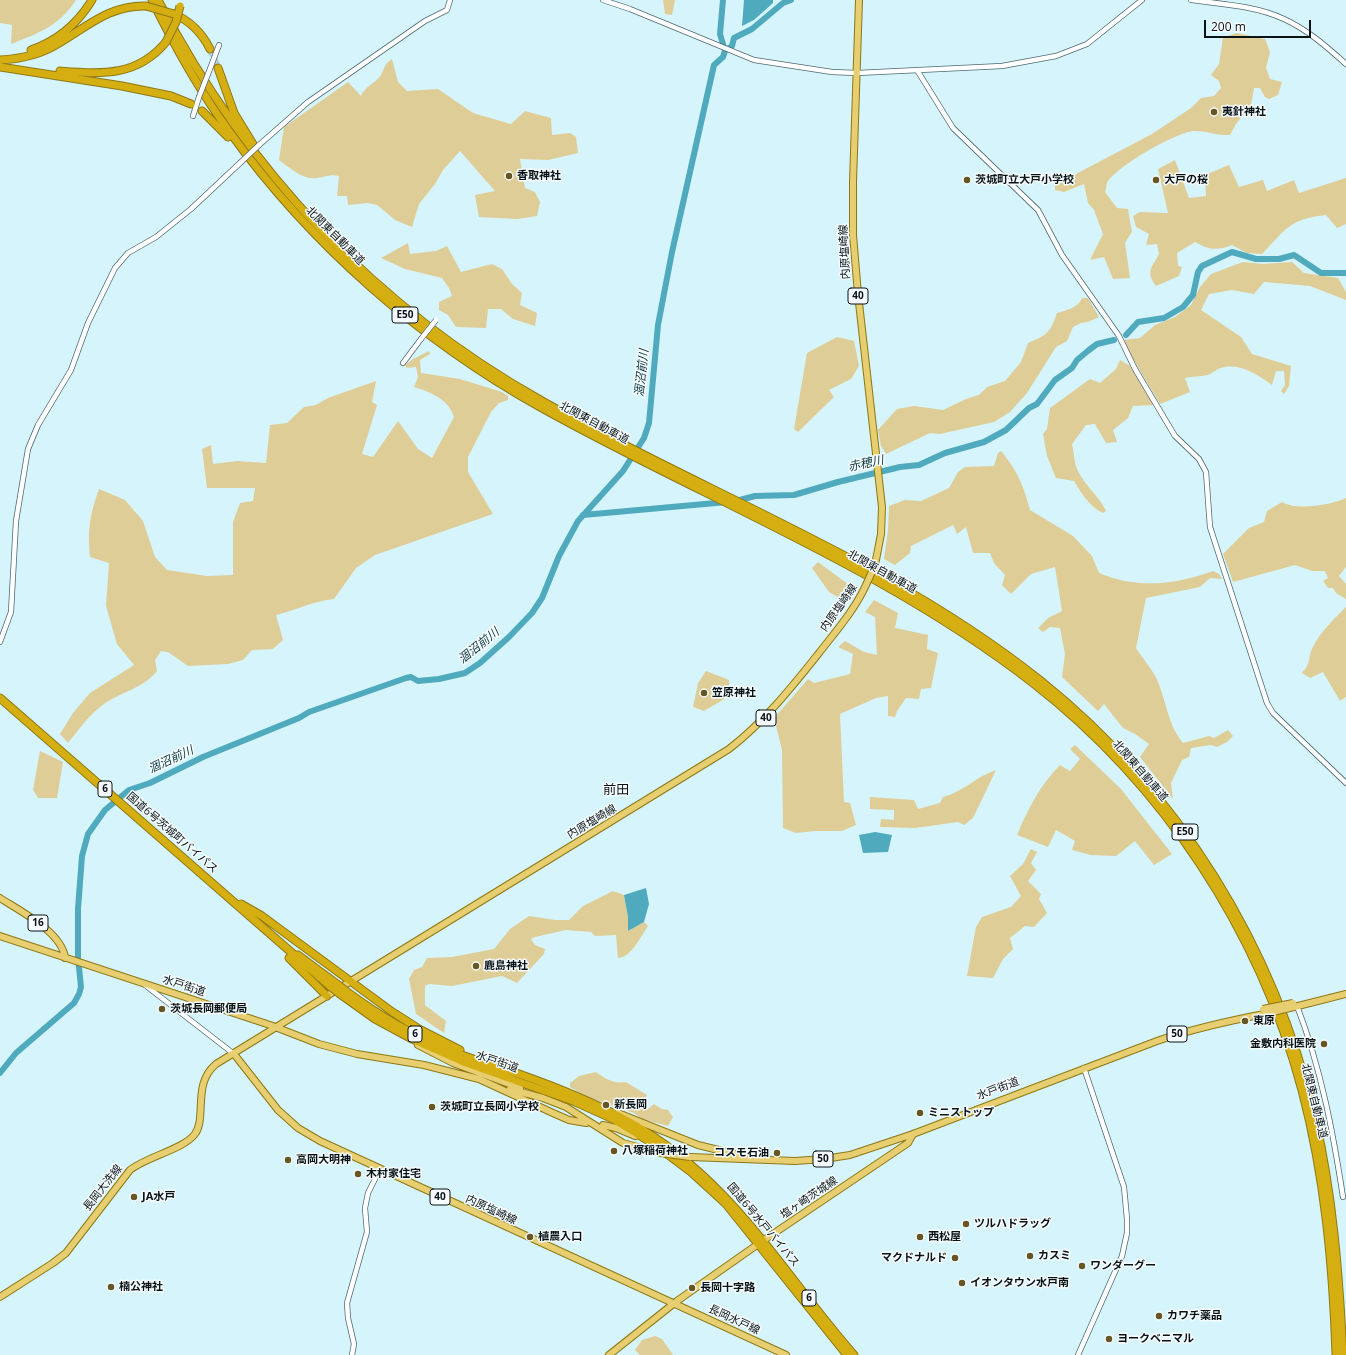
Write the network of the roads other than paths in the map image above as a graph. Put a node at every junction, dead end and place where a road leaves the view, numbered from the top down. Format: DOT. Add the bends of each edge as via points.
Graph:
graph roads {
  1 [pos="92,0"];
  2 [pos="152,0"];
  3 [pos="158,0"];
  4 [pos="450,0"];
  5 [pos="603,0"];
  6 [pos="859,0"];
  7 [pos="1142,0"];
  8 [pos="1191,0"];
  9 [pos="181,3"];
  10 [pos="219,45"];
  11 [pos="210,49"];
  12 [pos="0,58"];
  13 [pos="1346,64"];
  14 [pos="0,66"];
  15 [pos="218,68"];
  16 [pos="917,70"];
  17 [pos="856,73"];
  18 [pos="191,104"];
  19 [pos="202,111"];
  20 [pos="193,116"];
  21 [pos="287,202"];
  22 [pos="302,211"];
  23 [pos="436,320"];
  24 [pos="403,363"];
  25 [pos="541,404"];
  26 [pos="742,508"];
  27 [pos="0,642"];
  28 [pos="0,692"];
  29 [pos="0,698"];
  30 [pos="45,736"];
  31 [pos="1346,783"];
  32 [pos="222,891"];
  33 [pos="0,898"];
  34 [pos="0,936"];
  35 [pos="67,959"];
  36 [pos="351,980"];
  37 [pos="143,984"];
  38 [pos="163,990"];
  39 [pos="343,992"];
  40 [pos="1346,994"];
  41 [pos="327,996"];
  42 [pos="159,997"];
  43 [pos="1295,1006"];
  44 [pos="277,1028"];
  45 [pos="396,1031"];
  46 [pos="234,1054"];
  47 [pos="490,1066"];
  48 [pos="1084,1068"];
  49 [pos="489,1083"];
  50 [pos="543,1098"];
  51 [pos="595,1107"];
  52 [pos="586,1123"];
  53 [pos="603,1125"];
  54 [pos="913,1134"];
  55 [pos="892,1142"];
  56 [pos="655,1145"];
  57 [pos="896,1151"];
  58 [pos="752,1159"];
  59 [pos="380,1169"];
  60 [pos="1343,1198"];
  61 [pos="762,1242"];
  62 [pos="0,1297"];
  63 [pos="673,1304"];
  64 [pos="352,1355"];
  65 [pos="609,1355"];
  66 [pos="786,1355"];
  67 [pos="847,1355"];
  68 [pos="854,1355"];
  69 [pos="1078,1355"];
  70 [pos="1336,1355"];
  71 [pos="1343,1355"];
  1 -- 12 [label="highway" via="72,24 53,40 30,51"];
  2 -- 21 [label="highway, 北関東自動車道 / E50" via="210,103"];
  3 -- 22 [label="highway, 北関東自動車道 / E50" via="215,99 262,163"];
  4 -- 27 [label="street, bridge" via="447,10 425,21 308,102 191,209 156,237 128,253 115,268 88,324 71,370 38,425 28,449 16,520 11,612"];
  5 -- 17 [label="street" via="733,52 769,63"];
  6 -- 17 [label="main road, 内原塩崎線 / 40"];
  7 -- 16 [label="street" via="1087,44 1066,53 1002,66"];
  8 -- 13 [label="street" via="1252,9 1284,19 1314,37"];
  9 -- 14 [label="highway, bridge" via="176,22 166,42 145,61 130,68 114,72 75,72"];
  10 -- 20 [label="street, bridge"];
  11 -- 12 [label="highway, bridge" via="192,25 174,14 146,6 129,6 108,12 51,48 28,56"];
  14 -- 18 [label="highway" via="122,86 171,96"];
  15 -- 22 [label="highway" via="228,100 244,131"];
  16 -- 17 [label="street"];
  16 -- 31 [label="street" via="953,128 1038,210 1062,255 1118,336 1176,436 1203,463 1206,472 1210,527 1267,704"];
  17 -- 36 [label="main road, 内原塩崎線 / 40, bridge" via="853,235 882,507 882,534 875,565 866,585 850,613 778,704 755,728 729,749"];
  19 -- 21 [label="highway"];
  21 -- 25 [label="highway, 北関東自動車道 / E50" via="345,263 412,321 469,363"];
  22 -- 25 [label="highway, 北関東自動車道 / E50" via="350,259 416,317"];
  23 -- 24 [label="street, bridge"];
  25 -- 26 [label="highway, 北関東自動車道 / E50"];
  26 -- 70 [label="highway, 北関東自動車道 / E50" via="896,592 975,641 1034,683 1082,725 1126,769 1193,852 1222,899 1253,958 1283,1031 1302,1091 1315,1149 1328,1236"];
  26 -- 71 [label="highway, 北関東自動車道 / E50" via="809,538 900,587 979,636 1037,678 1086,720 1126,760 1197,849 1227,895 1259,955 1300,1062 1316,1121 1329,1193"];
  28 -- 30 [label="highway, 国道6号茨城町バイパス / 6"];
  29 -- 30 [label="highway, 国道6号茨城町バイパス"];
  30 -- 32 [label="highway, 国道6号茨城町バイパス / 6"];
  32 -- 36 [label="highway" via="262,916"];
  32 -- 39 [label="highway, 国道6号茨城町バイパス / 6, bridge" via="284,946 308,961"];
  32 -- 41 [label="highway"];
  33 -- 35 [label="main road, 16" via="50,932"];
  34 -- 35 [label="main road, 水戸街道 / 16"];
  35 -- 37 [label="main road, 水戸街道"];
  36 -- 41 [label="main road, 40"];
  36 -- 47 [label="highway" via="419,1030"];
  37 -- 38 [label="main road, 水戸街道"];
  37 -- 42 [label="street"];
  38 -- 42 [label="street"];
  38 -- 44 [label="main road, 水戸街道"];
  39 -- 45 [label="highway, 国道6号茨城町バイパス / 6"];
  39 -- 47 [label="highway, 国道6号茨城町バイパス / 6" via="396,1024 445,1049"];
  40 -- 43 [label="main road, 水戸街道 / 50"];
  41 -- 44 [label="main road, 40"];
  42 -- 46 [label="street"];
  43 -- 48 [label="main road, 水戸街道 / 50, bridge" via="1178,1034"];
  43 -- 60 [label="street" via="1324,1094"];
  44 -- 46 [label="main road, 40"];
  44 -- 49 [label="main road, 水戸街道" via="332,1048 438,1068"];
  45 -- 50 [label="main road" via="453,1063"];
  45 -- 51 [label="highway, 水戸街道 / 6" via="452,1057"];
  46 -- 59 [label="main road, 内原塩崎線 / 40" via="268,1100 298,1128"];
  46 -- 62 [label="main road, 長岡大洗線" via="216,1064 207,1076 195,1134 187,1141 140,1162 130,1170 66,1253"];
  47 -- 51 [label="highway, 水戸街道 / 6" via="517,1074"];
  48 -- 54 [label="main road, 水戸街道 / 50"];
  48 -- 69 [label="street" via="1124,1187 1128,1219 1122,1256"];
  49 -- 50 [label="main road"];
  49 -- 52 [label="main road" via="569,1120"];
  50 -- 58 [label="main road, bridge" via="581,1115 623,1143 660,1153 690,1157"];
  51 -- 56 [label="highway, 国道6号水戸バイパス / 6"];
  51 -- 58 [label="main road" via="698,1145"];
  51 -- 61 [label="highway, 国道6号水戸バイパス / 6" via="643,1130 691,1165 723,1193"];
  53 -- 56 [label="main road" via="623,1130"];
  54 -- 55 [label="main road, 水戸街道 / 50"];
  54 -- 57 [label="main road, 塩ヶ崎茨城線" via="909,1142"];
  55 -- 57 [label="main road" via="897,1145"];
  55 -- 58 [label="main road, 水戸街道 / 50" via="850,1155 824,1159"];
  56 -- 61 [label="highway, 国道6号水戸バイパス / 6" via="712,1190"];
  57 -- 61 [label="main road, 塩ヶ崎茨城線"];
  59 -- 63 [label="main road, 内原塩崎線 / 40"];
  59 -- 64 [label="street" via="368,1193 365,1208 367,1232 347,1303 354,1344"];
  61 -- 63 [label="main road, 塩ヶ崎茨城線"];
  61 -- 67 [label="highway, 国道6号水戸バイパス / 6"];
  61 -- 68 [label="highway, 国道6号水戸バイパス / 6"];
  63 -- 65 [label="main road"];
  63 -- 66 [label="main road, 長岡水戸線"];
}
